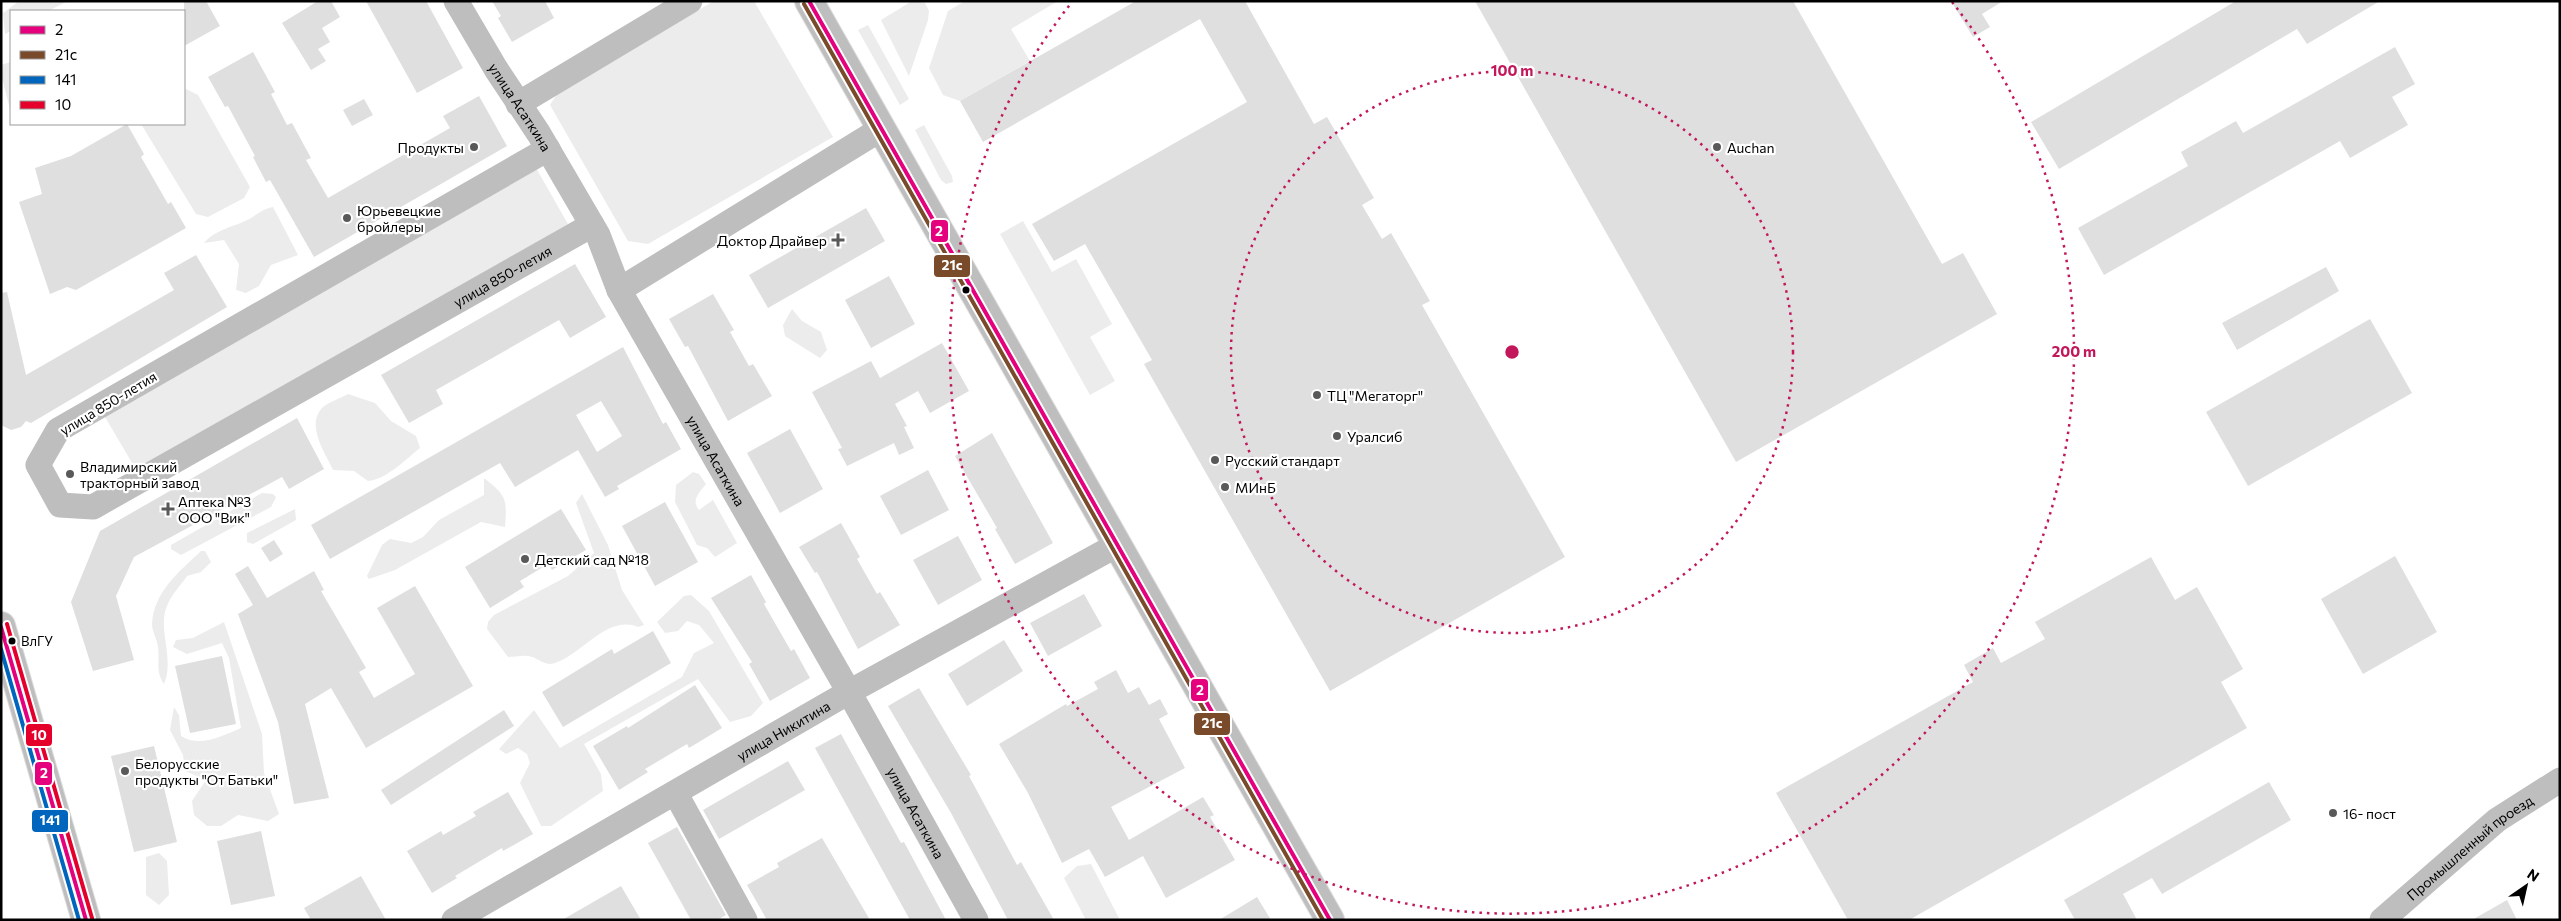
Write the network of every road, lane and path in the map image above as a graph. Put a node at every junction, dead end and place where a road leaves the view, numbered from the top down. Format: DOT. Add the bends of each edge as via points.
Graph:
graph roads {
  1 [pos="456,1"];
  2 [pos="690,1"];
  3 [pos="809,1"];
  4 [pos="518,104"];
  5 [pos="881,129"];
  6 [pos="548,149"];
  7 [pos="592,225"];
  8 [pos="619,290"];
  9 [pos="1117,545"];
  10 [pos="1,626"];
  11 [pos="849,692"];
  12 [pos="2560,780"];
  13 [pos="676,794"];
  14 [pos="86,920"];
  15 [pos="454,920"];
  16 [pos="745,920"];
  17 [pos="976,920"];
  18 [pos="1330,920"];
  19 [pos="2382,920"];
  1 -- 4 [label="street, улица Асаткина"];
  2 -- 4 [label="street"];
  3 -- 5 [label="main road"];
  4 -- 6 [label="street, улица Асаткина"];
  5 -- 8 [label="street"];
  5 -- 9 [label="main road"];
  6 -- 7 [label="street, улица Асаткина"];
  6 -- 7 [label="street, улица 850-летия" via="58,430 38,465 60,505 93,507"];
  7 -- 8 [label="street, улица Асаткина"];
  8 -- 11 [label="street, улица Асаткина"];
  9 -- 11 [label="street, улица Никитина"];
  9 -- 18 [label="main road"];
  10 -- 14 [label="main road"];
  11 -- 13 [label="street, улица Никитина"];
  11 -- 17 [label="street, улица Асаткина"];
  12 -- 19 [label="street, Промышленный проезд" via="2497,820"];
  13 -- 15 [label="street, улица Никитина"];
  13 -- 16 [label="street"];
}
